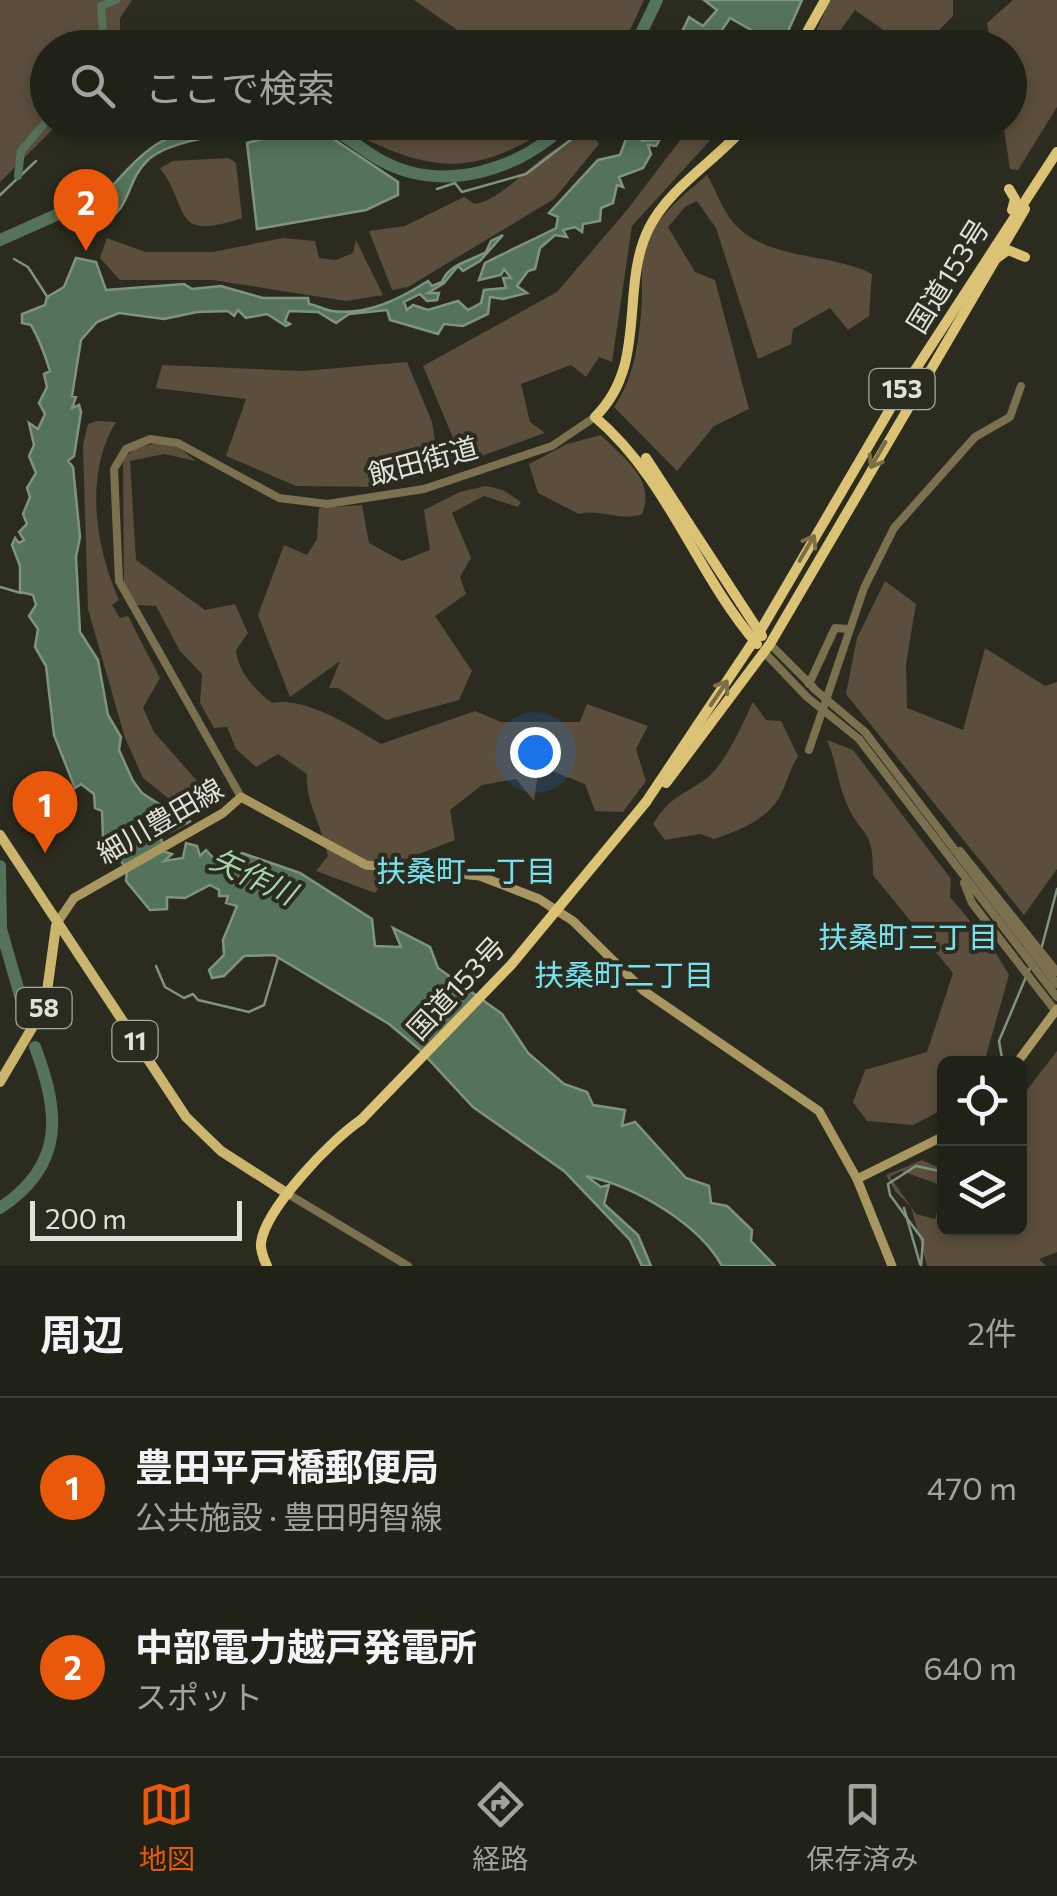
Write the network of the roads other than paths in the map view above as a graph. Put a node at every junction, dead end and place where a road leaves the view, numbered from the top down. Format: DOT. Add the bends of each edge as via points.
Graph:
graph roads {
  1 [pos="825,0"];
  2 [pos="808,30"];
  3 [pos="731,140"];
  4 [pos="1057,152"];
  5 [pos="1057,164"];
  6 [pos="1009,189"];
  7 [pos="1028,205"];
  8 [pos="998,238"];
  9 [pos="973,292"];
  10 [pos="1021,386"];
  11 [pos="598,414"];
  12 [pos="848,629"];
  13 [pos="756,637"];
  14 [pos="767,648"];
  15 [pos="811,686"];
  16 [pos="862,735"];
  17 [pos="809,750"];
  18 [pos="241,797"];
  19 [pos="646,802"];
  20 [pos="940,829"];
  21 [pos="0,834"];
  22 [pos="959,870"];
  23 [pos="979,890"];
  24 [pos="56,924"];
  25 [pos="1057,972"];
  26 [pos="1057,984"];
  27 [pos="1057,997"];
  28 [pos="1056,1011"];
  29 [pos="1022,1056"];
  30 [pos="0,1082"];
  31 [pos="937,1139"];
  32 [pos="856,1179"];
  33 [pos="288,1194"];
  34 [pos="267,1266"];
  35 [pos="408,1266"];
  36 [pos="892,1266"];
  1 -- 2 [label="highway"];
  3 -- 11 [label="highway, 飯田街道" via="661,208 646,232 627,362"];
  4 -- 8 [label="highway, 国道153号 / 153"];
  5 -- 7 [label="highway, 国道153号 / 153"];
  6 -- 8 [label="highway, 153" via="1015,202"];
  7 -- 9 [label="highway, 国道153号 / 153"];
  7 -- 9 [label="highway" via="1014,235 1026,257 1001,253"];
  13 -- 8 [label="highway, 国道153号 / 153, one-way"];
  9 -- 14 [label="highway, 国道153号 / 153, one-way"];
  10 -- 12 [label="street" via="1010,417 975,437 894,528"];
  11 -- 13 [label="highway" via="665,482"];
  11 -- 18 [label="street, 飯田街道" via="552,446 424,489 327,504 279,498 178,443 150,439 126,449 114,468 119,581"];
  12 -- 15 [label="street" via="834,628"];
  12 -- 17 [label="street"];
  13 -- 14 [label="highway"];
  19 -- 13 [label="highway, 国道153号 / 153, one-way"];
  14 -- 15 [label="street"];
  14 -- 16 [label="street, bridge" via="807,697"];
  14 -- 19 [label="highway, 国道153号 / 153" via="700,742"];
  15 -- 16 [label="street, bridge"];
  16 -- 20 [label="street"];
  16 -- 22 [label="street"];
  18 -- 24 [label="main road, 細川豊田線" via="74,898"];
  18 -- 32 [label="main road, 細川豊田線" via="366,864 480,876 539,899 573,921 644,992 819,1111"];
  19 -- 33 [label="highway, 国道153号 / 153, bridge" via="511,965"];
  20 -- 23 [label="street"];
  20 -- 25 [label="street"];
  21 -- 24 [label="main road, 11"];
  22 -- 23 [label="street"];
  22 -- 28 [label="street" via="972,902"];
  23 -- 26 [label="street"];
  23 -- 27 [label="street"];
  24 -- 30 [label="main road, 58" via="45,1006"];
  24 -- 33 [label="main road, 11" via="194,1126 221,1152"];
  28 -- 29 [label="main road"];
  31 -- 32 [label="main road"];
  32 -- 36 [label="main road, 細川豊田線"];
  33 -- 34 [label="highway, 153" via="261,1241"];
  33 -- 35 [label="street"];
}
